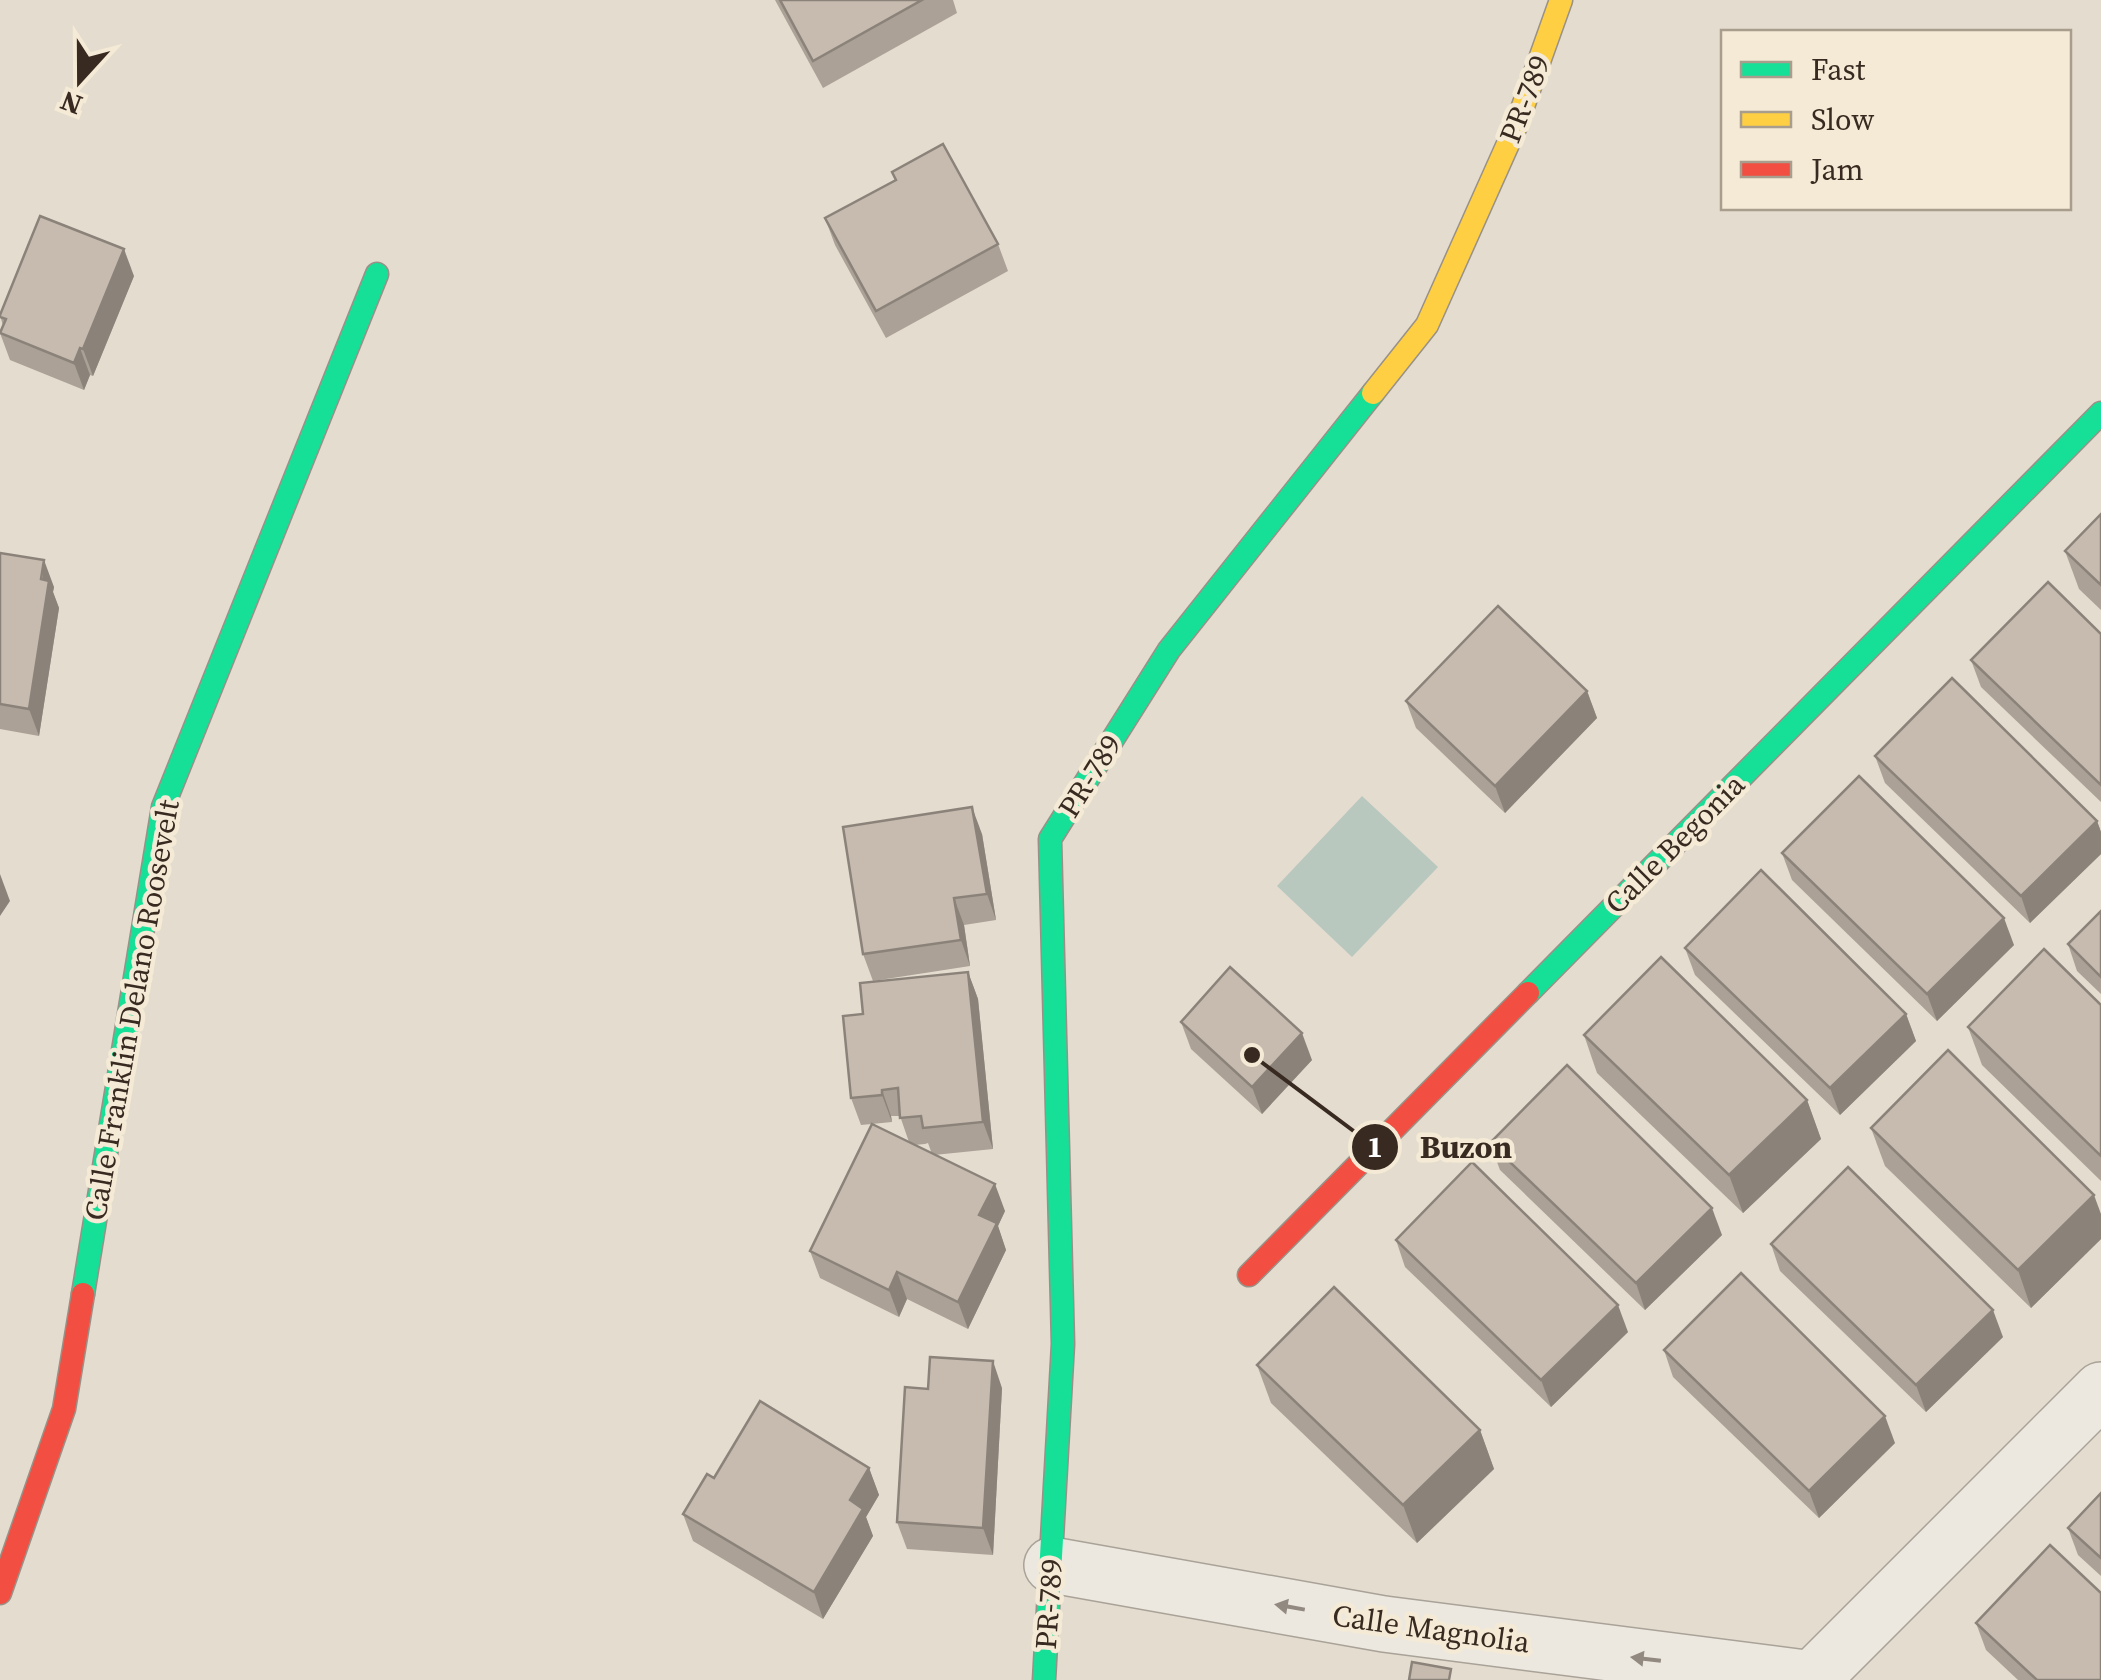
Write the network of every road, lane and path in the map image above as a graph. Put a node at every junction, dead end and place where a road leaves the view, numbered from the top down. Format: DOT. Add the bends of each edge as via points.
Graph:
graph roads {
  1 [pos="1561,0"];
  2 [pos="377,274"];
  3 [pos="2101,413"];
  4 [pos="1249,1275"];
  5 [pos="2101,1390"];
  6 [pos="1052,1565"];
  7 [pos="0,1593"];
  8 [pos="1044,1680"];
  9 [pos="1812,1680"];
  1 -- 6 [label="street, PR-789 / PR-789" via="1516,126 1427,325 1169,650 1050,839 1063,1344"];
  2 -- 7 [label="street, Calle Franklin Delano Roosevelt" via="163,807 64,1409"];
  3 -- 4 [label="street, Calle Begonia"];
  5 -- 9 [label="street, Calle Magnolia"];
  6 -- 8 [label="street, PR-789 / PR-789"];
  9 -- 6 [label="street, Calle Magnolia, one-way" via="1384,1624"];
}
